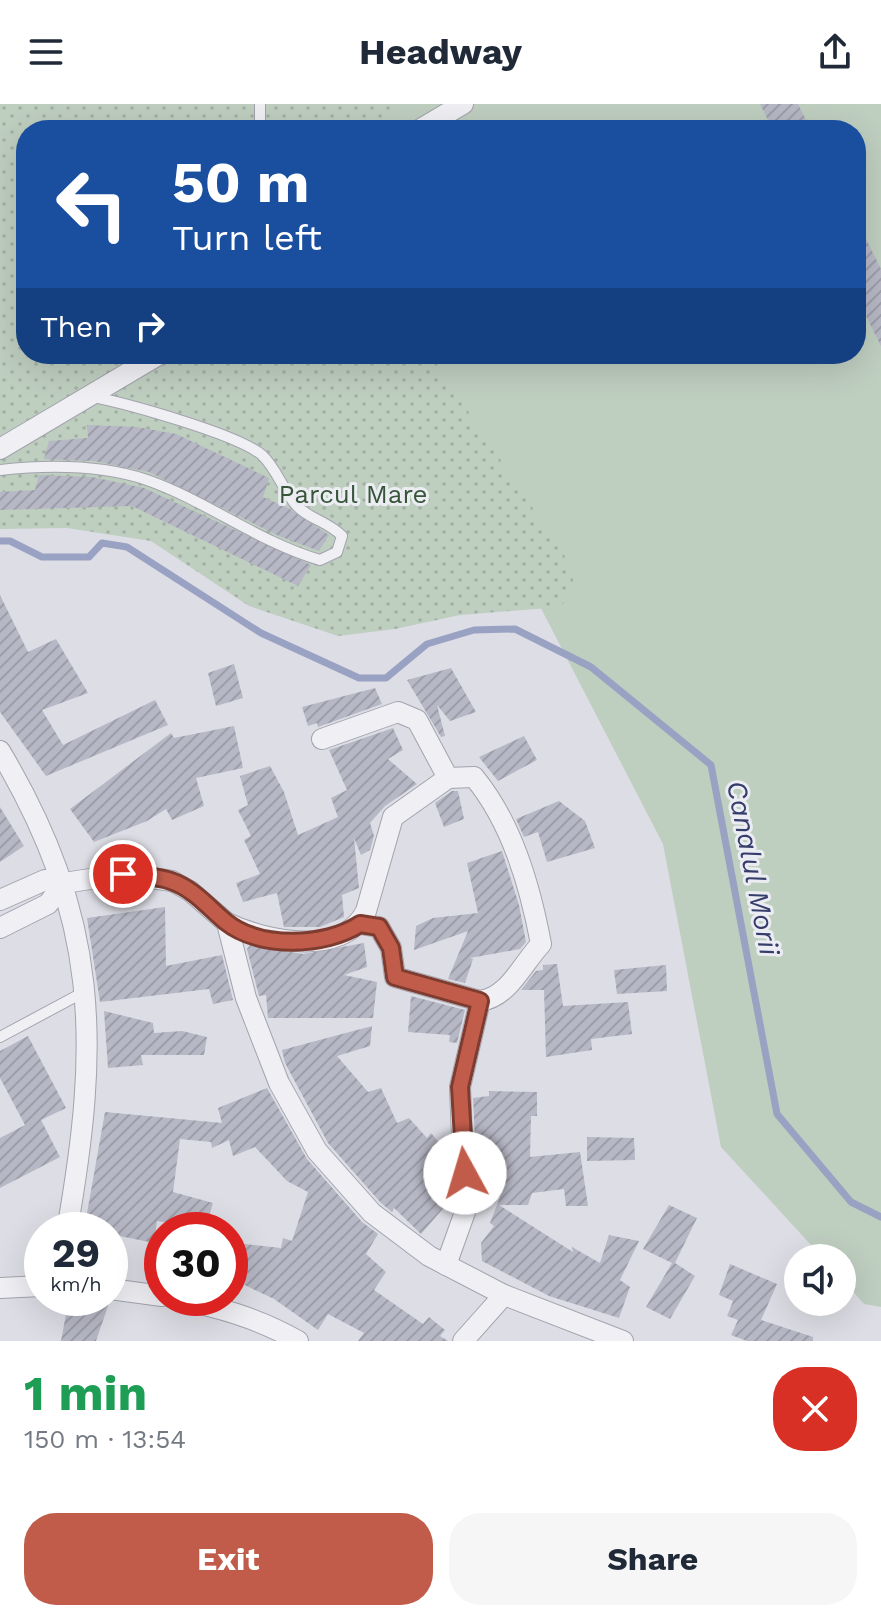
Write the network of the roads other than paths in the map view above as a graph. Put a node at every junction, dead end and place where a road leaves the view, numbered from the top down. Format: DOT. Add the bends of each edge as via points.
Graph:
graph roads {
  1 [pos="463,104"];
  2 [pos="436,120"];
  3 [pos="142,364"];
  4 [pos="86,396"];
  5 [pos="0,449"];
  6 [pos="0,470"];
  7 [pos="322,739"];
  8 [pos="0,751"];
  9 [pos="448,778"];
  10 [pos="64,883"];
  11 [pos="0,900"];
  12 [pos="227,923"];
  13 [pos="360,924"];
  14 [pos="0,928"];
  15 [pos="84,992"];
  16 [pos="480,1001"];
  17 [pos="0,1037"];
  18 [pos="70,1212"];
  19 [pos="446,1265"];
  20 [pos="24,1287"];
  21 [pos="0,1288"];
  22 [pos="504,1295"];
  23 [pos="244,1316"];
  24 [pos="298,1341"];
  25 [pos="463,1341"];
  26 [pos="623,1341"];
  1 -- 2 [label="street"];
  3 -- 4 [label="street"];
  4 -- 5 [label="street"];
  4 -- 6 [label="lane" via="129,404 261,454 298,507 342,536 337,552 320,560 285,550 147,480 75,468"];
  7 -- 9 [label="street" via="398,712 417,720"];
  8 -- 10 [label="street" via="29,799"];
  9 -- 13 [label="street" via="393,817"];
  9 -- 16 [label="street" via="474,777 494,800 513,844 541,944 504,993"];
  10 -- 11 [label="street" via="45,880"];
  10 -- 12 [label="street" via="123,874 172,881"];
  10 -- 14 [label="street" via="48,904"];
  10 -- 15 [label="street" via="82,958"];
  12 -- 13 [label="street" via="255,936 297,941 341,936"];
  12 -- 19 [label="street" via="246,998 279,1083 317,1151 372,1213"];
  13 -- 16 [label="street" via="379,927 391,948 395,977"];
  15 -- 17 [label="lane"];
  15 -- 18 [label="street" via="89,1062"];
  16 -- 19 [label="street" via="460,1087 465,1212"];
  19 -- 22 [label="street"];
  20 -- 21 [label="street"];
  22 -- 25 [label="street"];
  22 -- 26 [label="street"];
  23 -- 24 [label="street"];
}
